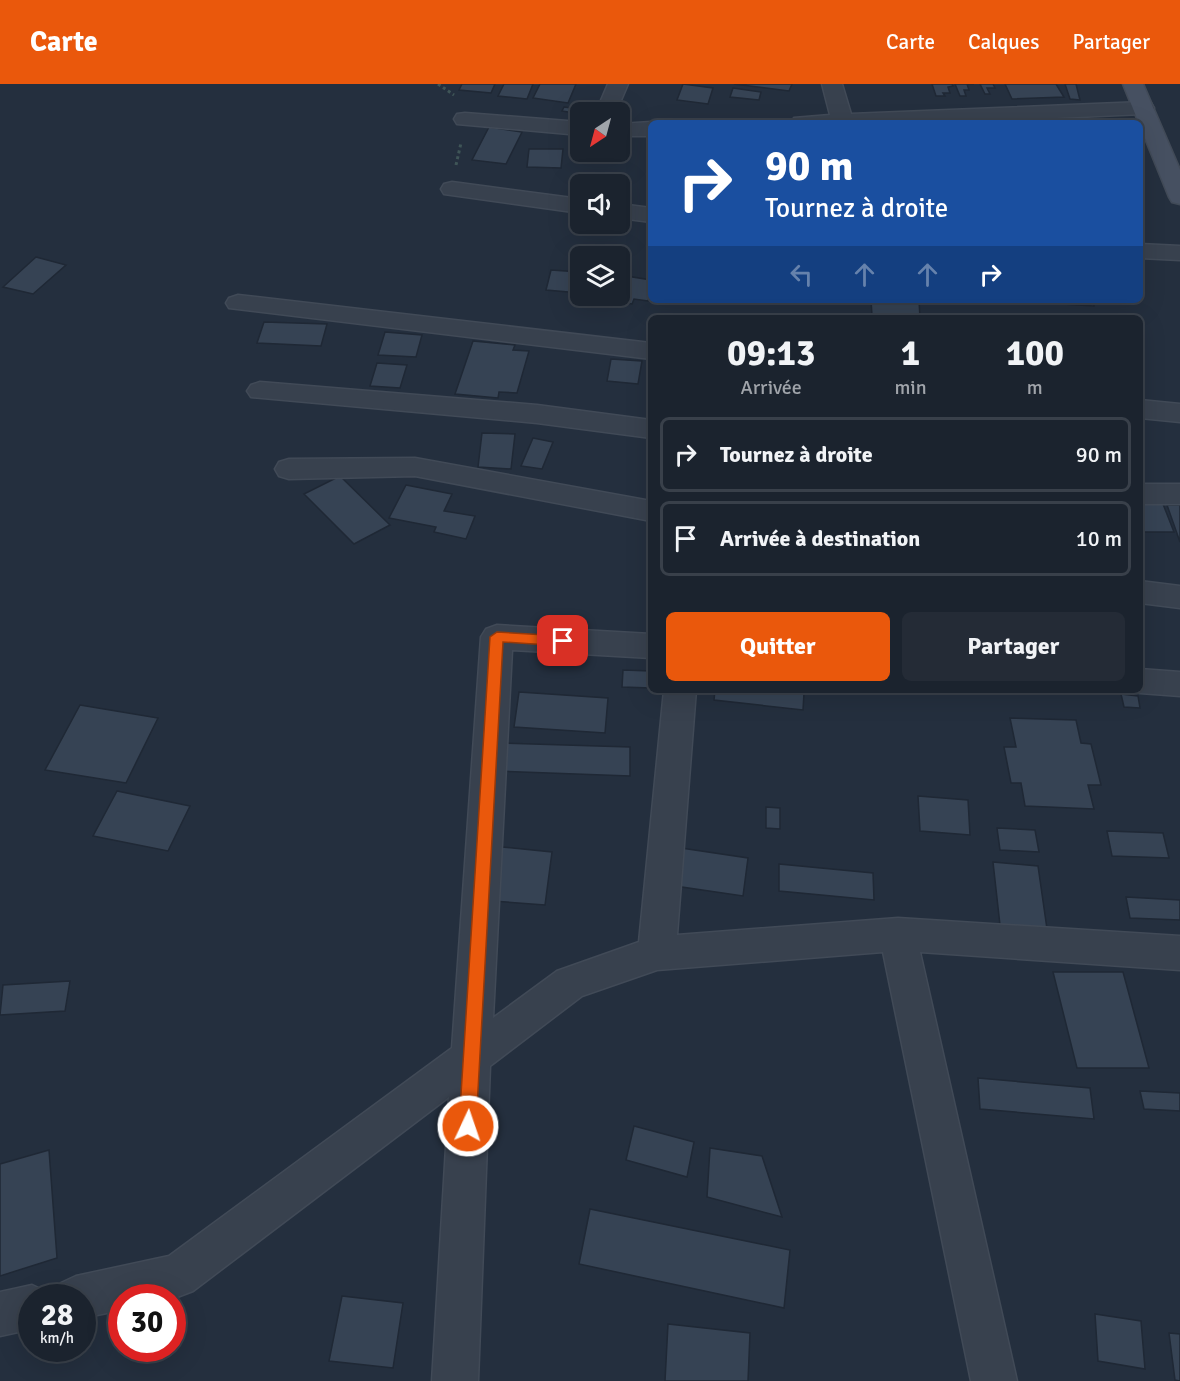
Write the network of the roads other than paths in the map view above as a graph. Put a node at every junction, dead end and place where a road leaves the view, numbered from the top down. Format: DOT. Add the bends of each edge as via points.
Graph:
graph roads {
  1 [pos="618,84"];
  2 [pos="832,84"];
  3 [pos="1133,84"];
  4 [pos="610,102"];
  5 [pos="1143,108"];
  6 [pos="465,119"];
  7 [pos="841,120"];
  8 [pos="885,120"];
  9 [pos="570,128"];
  10 [pos="648,129"];
  11 [pos="630,130"];
  12 [pos="1175,172"];
  13 [pos="452,189"];
  14 [pos="1180,197"];
  15 [pos="570,205"];
  16 [pos="630,212"];
  17 [pos="648,215"];
  18 [pos="1143,250"];
  19 [pos="1180,253"];
  20 [pos="238,303"];
  21 [pos="648,351"];
  22 [pos="260,391"];
  23 [pos="1143,409"];
  24 [pos="1180,413"];
  25 [pos="648,429"];
  26 [pos="289,469"];
  27 [pos="1143,494"];
  28 [pos="1180,494"];
  29 [pos="648,510"];
  30 [pos="1143,592"];
  31 [pos="1180,597"];
  32 [pos="648,646"];
  33 [pos="1143,681"];
  34 [pos="1180,684"];
  35 [pos="680,693"];
  36 [pos="898,934"];
  37 [pos="657,953"];
  38 [pos="1180,953"];
  39 [pos="471,1056"];
  40 [pos="96,1294"];
  41 [pos="18,1310"];
  42 [pos="0,1314"];
  43 [pos="455,1381"];
  44 [pos="994,1381"];
  1 -- 4 [label="street"];
  2 -- 7 [label="street"];
  3 -- 5 [label="main road"];
  5 -- 8 [label="street"];
  5 -- 12 [label="main road"];
  6 -- 9 [label="street"];
  10 -- 11 [label="street"];
  12 -- 14 [label="main road"];
  13 -- 15 [label="street"];
  16 -- 17 [label="street"];
  18 -- 19 [label="street"];
  20 -- 21 [label="street"];
  22 -- 25 [label="street" via="537,414"];
  23 -- 24 [label="street"];
  26 -- 29 [label="street" via="415,467"];
  27 -- 28 [label="street"];
  30 -- 31 [label="street"];
  32 -- 39 [label="street" via="497,637"];
  33 -- 34 [label="street"];
  35 -- 37 [label="street"];
  36 -- 37 [label="street"];
  36 -- 38 [label="street"];
  36 -- 44 [label="street"];
  37 -- 39 [label="street" via="570,983"];
  39 -- 40 [label="street" via="178,1276"];
  39 -- 43 [label="street"];
  41 -- 42 [label="street"];
}
